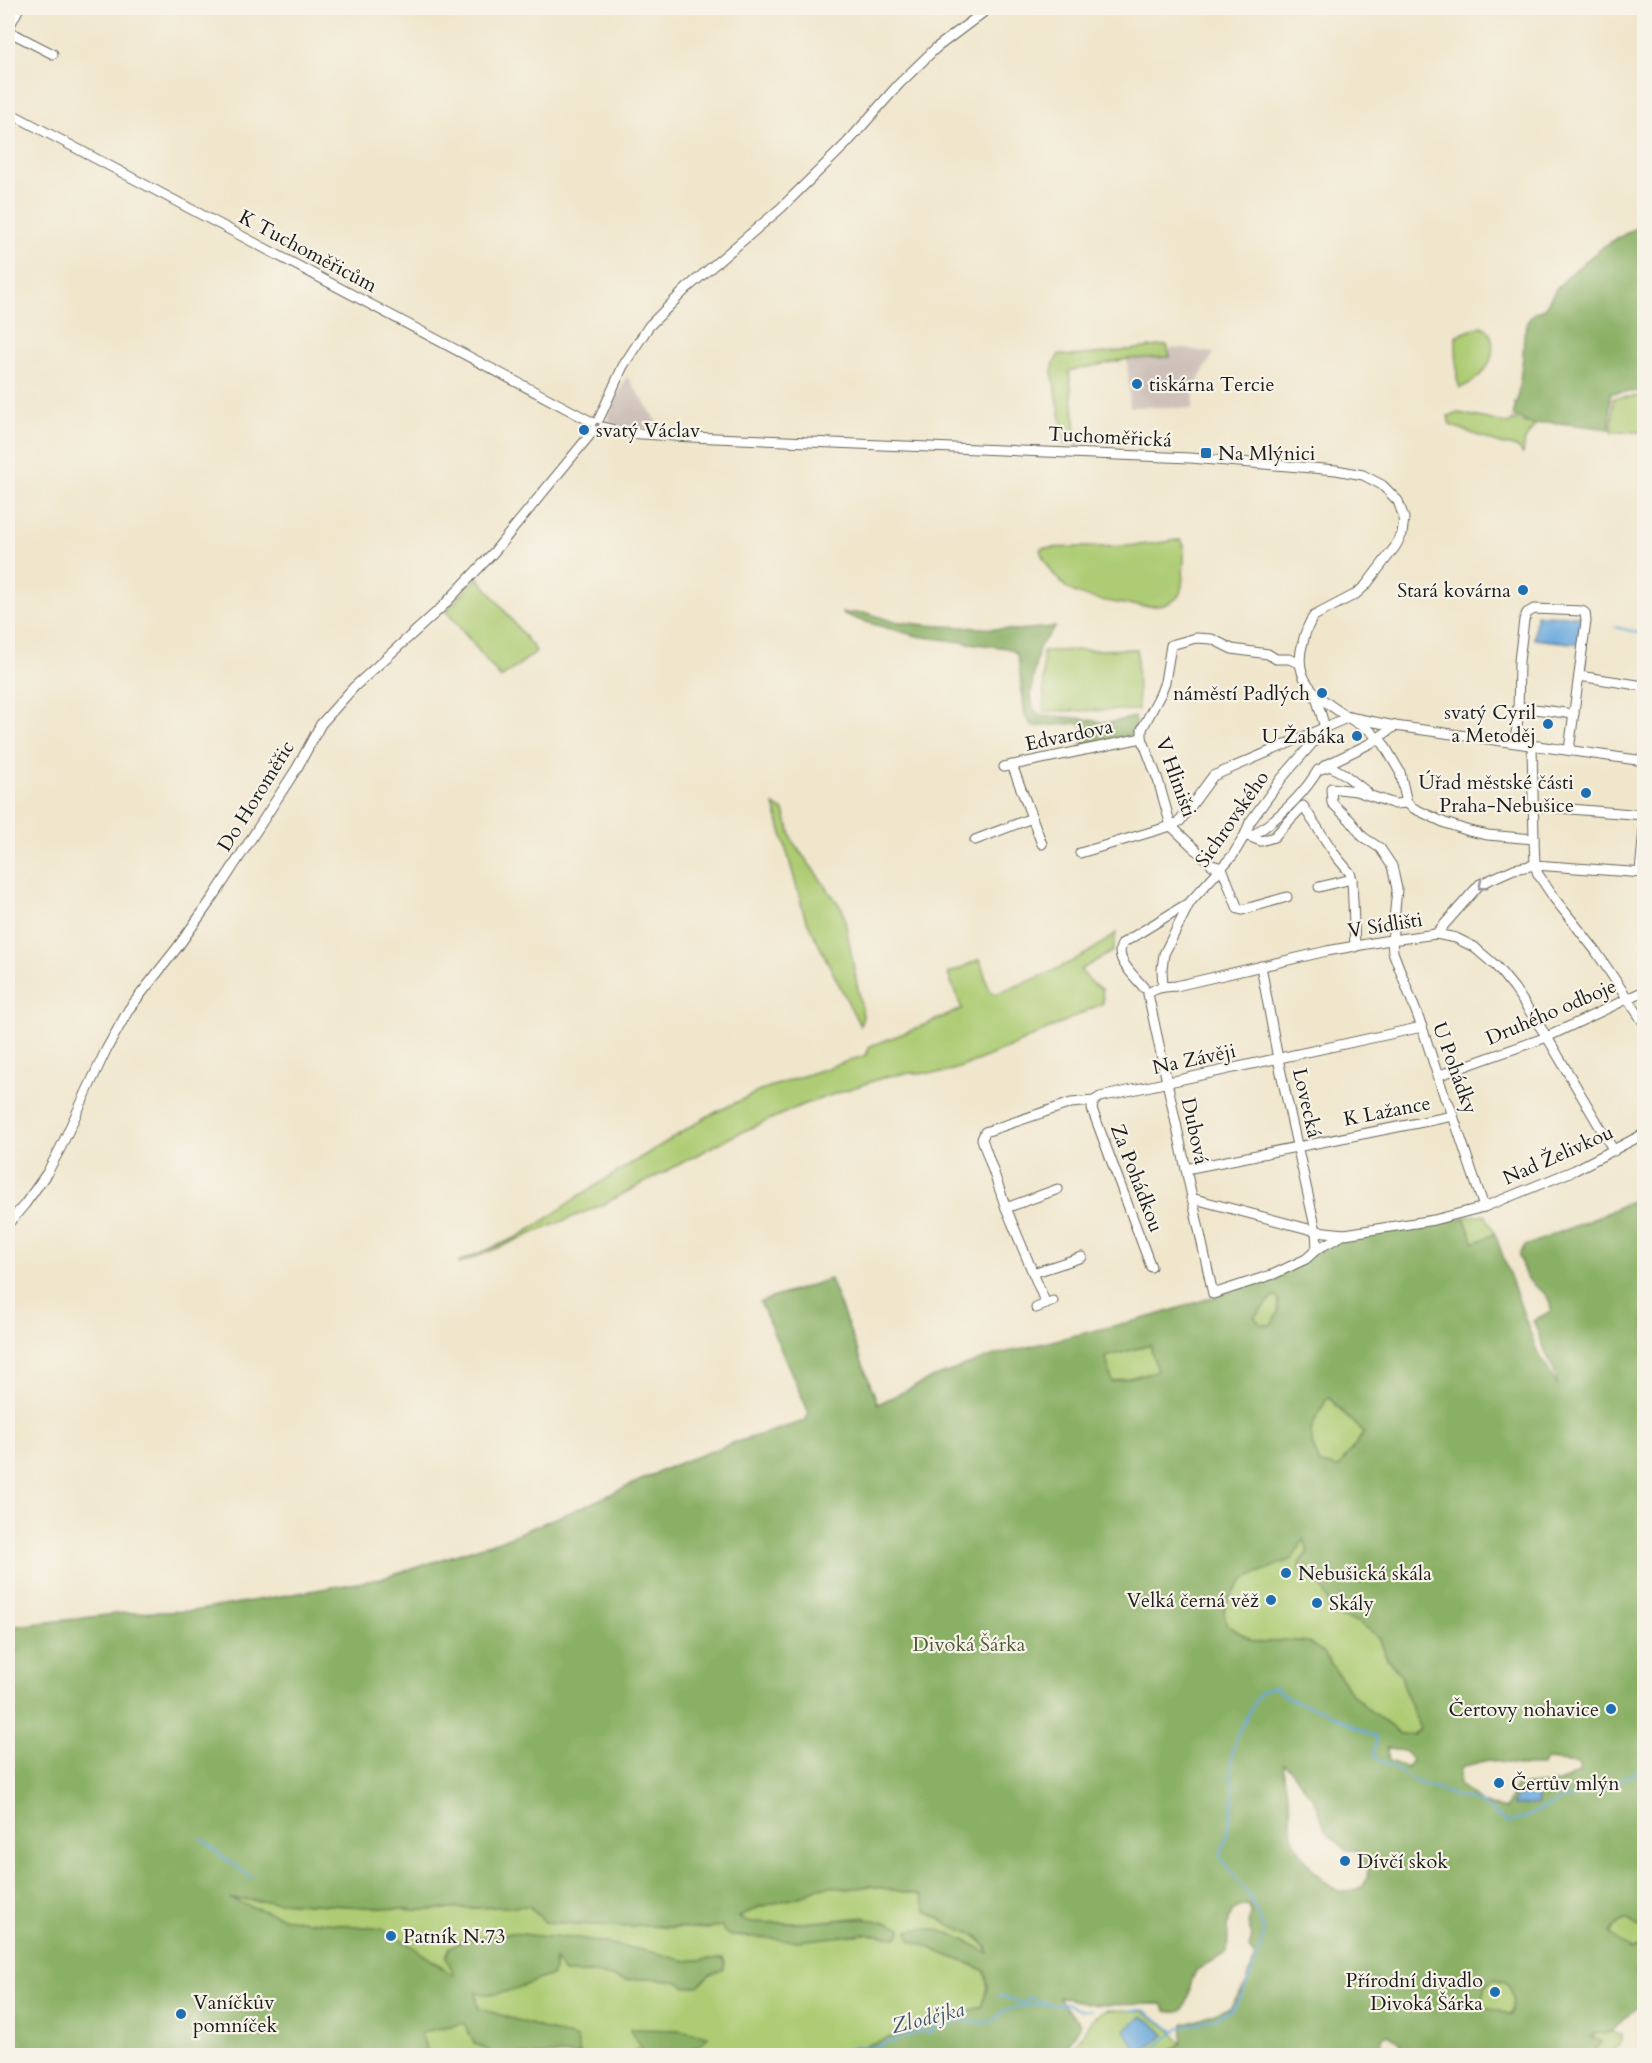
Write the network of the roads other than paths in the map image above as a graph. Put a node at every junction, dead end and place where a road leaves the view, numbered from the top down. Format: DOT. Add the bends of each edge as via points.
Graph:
graph roads {
  1 [pos="19,8"];
  2 [pos="989,8"];
  3 [pos="8,30"];
  4 [pos="53,54"];
  5 [pos="8,112"];
  6 [pos="597,424"];
  7 [pos="1299,663"];
  8 [pos="1579,676"];
  9 [pos="1644,686"];
  10 [pos="1315,693"];
  11 [pos="1518,707"];
  12 [pos="1574,714"];
  13 [pos="1349,717"];
  14 [pos="1395,726"];
  15 [pos="1325,728"];
  16 [pos="1142,738"];
  17 [pos="1376,738"];
  18 [pos="1515,742"];
  19 [pos="1532,745"];
  20 [pos="1569,750"];
  21 [pos="1644,761"];
  22 [pos="1318,770"];
  23 [pos="1371,796"];
  24 [pos="1407,803"];
  25 [pos="1533,806"];
  26 [pos="1644,815"];
  27 [pos="1032,818"];
  28 [pos="1172,826"];
  29 [pos="1644,829"];
  30 [pos="1248,836"];
  31 [pos="1534,839"];
  32 [pos="975,840"];
  33 [pos="1042,844"];
  34 [pos="1080,853"];
  35 [pos="1535,865"];
  36 [pos="1222,868"];
  37 [pos="1642,873"];
  38 [pos="1352,879"];
  39 [pos="1319,887"];
  40 [pos="1287,897"];
  41 [pos="1190,902"];
  42 [pos="1436,934"];
  43 [pos="1392,941"];
  44 [pos="1355,947"];
  45 [pos="1261,966"];
  46 [pos="1163,987"];
  47 [pos="1144,988"];
  48 [pos="1644,991"];
  49 [pos="1629,998"];
  50 [pos="1644,1023"];
  51 [pos="1422,1027"];
  52 [pos="1547,1037"];
  53 [pos="1278,1059"];
  54 [pos="1437,1076"];
  55 [pos="1166,1083"];
  56 [pos="1094,1101"];
  57 [pos="1453,1116"];
  58 [pos="1644,1134"];
  59 [pos="1298,1147"];
  60 [pos="1614,1151"];
  61 [pos="1185,1169"];
  62 [pos="1058,1189"];
  63 [pos="1191,1198"];
  64 [pos="1484,1207"];
  65 [pos="1006,1208"];
  66 [pos="8,1224"];
  67 [pos="1316,1230"];
  68 [pos="1345,1234"];
  69 [pos="1317,1249"];
  70 [pos="1082,1257"];
  71 [pos="1151,1267"];
  72 [pos="1033,1273"];
  73 [pos="1036,1308"];
  1 -- 3 [label="street"];
  2 -- 6 [label="street, Do Horoměřic" via="936,48 781,208 687,288 649,326 623,366"];
  3 -- 4 [label="street"];
  5 -- 6 [label="street, K Tuchoměřicům"];
  6 -- 7 [label="street, Tuchoměřická" via="626,433 1201,459 1363,475 1382,485 1398,501 1404,518 1402,534 1366,585 1314,616"];
  6 -- 66 [label="street, Do Horoměřic" via="494,552 321,724 214,896 129,1009 47,1173"];
  7 -- 10 [label="street" via="1303,678"];
  7 -- 16 [label="street, V Hliništi" via="1232,649 1212,639 1171,645 1165,682 1142,729"];
  8 -- 9 [label="street"];
  8 -- 11 [label="street" via="1585,613 1530,610 1522,633"];
  8 -- 12 [label="street"];
  10 -- 13 [label="street"];
  10 -- 15 [label="street"];
  11 -- 12 [label="street"];
  11 -- 18 [label="street"];
  12 -- 20 [label="street"];
  13 -- 14 [label="street"];
  13 -- 15 [label="street"];
  13 -- 17 [label="street"];
  14 -- 17 [label="street"];
  14 -- 18 [label="street"];
  15 -- 28 [label="street" via="1213,776 1180,821"];
  15 -- 30 [label="street, Sichrovského" via="1250,822"];
  16 -- 27 [label="street, Edvardova" via="1008,766"];
  16 -- 28 [label="street, V Hliništi"];
  17 -- 22 [label="street"];
  17 -- 24 [label="street" via="1400,772"];
  18 -- 19 [label="street"];
  19 -- 20 [label="street"];
  19 -- 25 [label="street"];
  20 -- 21 [label="street"];
  22 -- 23 [label="street" via="1330,766"];
  22 -- 30 [label="street" via="1308,786 1267,826"];
  23 -- 24 [label="street" via="1395,804"];
  23 -- 43 [label="street, U Pohádky" via="1331,788 1332,803 1363,837 1380,848 1392,866 1396,889"];
  24 -- 31 [label="street" via="1419,812 1469,831"];
  25 -- 26 [label="street"];
  25 -- 31 [label="street"];
  27 -- 32 [label="street"];
  27 -- 33 [label="street"];
  28 -- 34 [label="street"];
  28 -- 36 [label="street, V Hliništi" via="1212,865"];
  29 -- 37 [label="street"];
  30 -- 36 [label="street, Sichrovského"];
  30 -- 38 [label="street" via="1262,840 1274,837 1303,806"];
  31 -- 35 [label="street"];
  35 -- 37 [label="street"];
  35 -- 42 [label="street, one-way" via="1514,869 1480,884"];
  35 -- 49 [label="street" via="1542,882"];
  36 -- 40 [label="street" via="1240,910"];
  36 -- 41 [label="street, Sichrovského"];
  38 -- 39 [label="street"];
  38 -- 44 [label="street"];
  41 -- 46 [label="street, Sichrovského" via="1164,954"];
  41 -- 47 [label="street, Sichrovského" via="1120,948 1122,962"];
  42 -- 43 [label="street, V Sídlišti"];
  42 -- 52 [label="street, V Sídlišti" via="1474,947 1496,966"];
  43 -- 44 [label="street, V Sídlišti"];
  43 -- 51 [label="street, U Pohádky"];
  44 -- 45 [label="street, V Sídlišti"];
  45 -- 46 [label="street, V Sídlišti"];
  45 -- 53 [label="street, Lovecká"];
  46 -- 55 [label="street, Dubová" via="1148,996"];
  48 -- 49 [label="street, Druhého odboje"];
  49 -- 50 [label="street"];
  49 -- 52 [label="street, Druhého odboje"];
  51 -- 53 [label="street, Na Závěji"];
  51 -- 54 [label="street, U Pohádky"];
  52 -- 54 [label="street, Druhého odboje"];
  52 -- 60 [label="street, V Sídlišti"];
  53 -- 55 [label="street, Na Závěji"];
  53 -- 59 [label="street, Lovecká"];
  54 -- 57 [label="street, U Pohádky"];
  55 -- 56 [label="street, Na Závěji"];
  55 -- 61 [label="street, Dubová"];
  56 -- 65 [label="street, Na Závěji" via="1071,1103 985,1132 982,1139"];
  56 -- 71 [label="street, Za Pohádkou" via="1092,1109"];
  57 -- 59 [label="street, K Lažance"];
  57 -- 64 [label="street, U Pohádky"];
  58 -- 60 [label="street, Nad Želivkou"];
  59 -- 61 [label="street, K Lažance"];
  59 -- 67 [label="street, Lovecká"];
  60 -- 64 [label="street, Nad Želivkou"];
  61 -- 63 [label="street, Dubová"];
  62 -- 65 [label="street"];
  63 -- 67 [label="street"];
  63 -- 69 [label="street, Dubová" via="1213,1294 1274,1274 1306,1259"];
  64 -- 68 [label="street, Nad Želivkou" via="1434,1220"];
  65 -- 72 [label="street"];
  67 -- 68 [label="street"];
  67 -- 69 [label="street, Lovecká"];
  68 -- 69 [label="street"];
  70 -- 72 [label="street"];
  72 -- 73 [label="street" via="1050,1303"];
}
